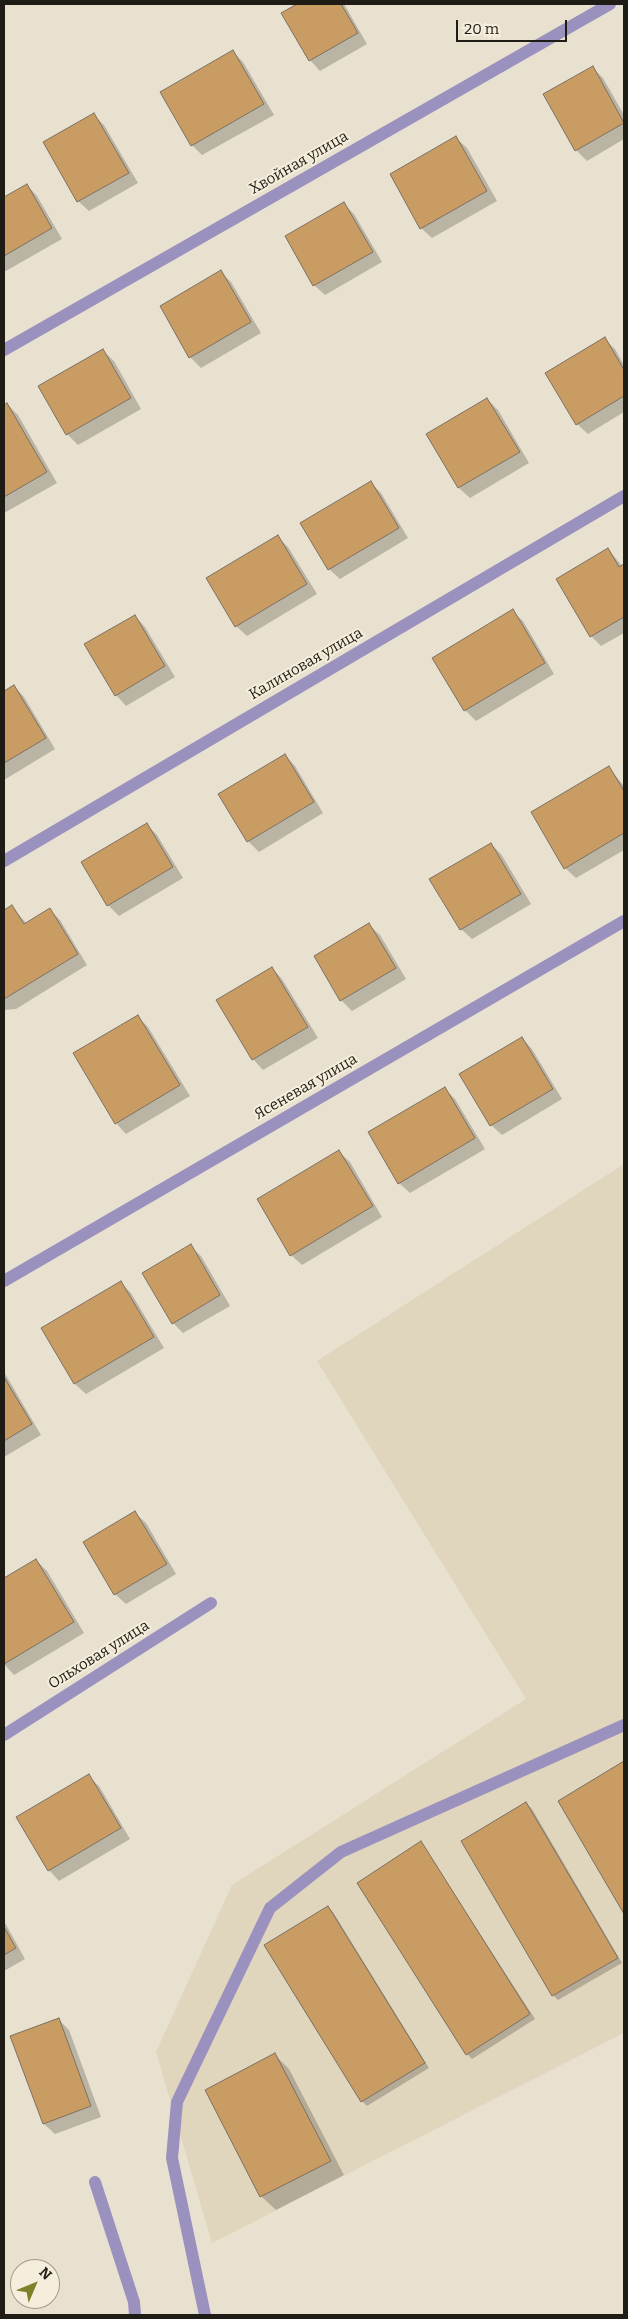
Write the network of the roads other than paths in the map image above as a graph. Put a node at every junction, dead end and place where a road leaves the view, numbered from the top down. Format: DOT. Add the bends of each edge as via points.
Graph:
graph roads {
  1 [pos="610,4"];
  2 [pos="4,350"];
  3 [pos="624,496"];
  4 [pos="4,861"];
  5 [pos="624,921"];
  6 [pos="4,1281"];
  7 [pos="211,1603"];
  8 [pos="624,1726"];
  9 [pos="4,1735"];
  10 [pos="95,2182"];
  11 [pos="135,2315"];
  12 [pos="205,2315"];
  1 -- 2 [label="street, Хвойная улица"];
  3 -- 4 [label="street, Калиновая улица"];
  5 -- 6 [label="street, Ясеневая улица"];
  7 -- 9 [label="street, Ольховая улица"];
  8 -- 12 [label="street" via="341,1852 270,1908 177,2102 172,2158"];
  10 -- 11 [label="street" via="134,2302"];
}
